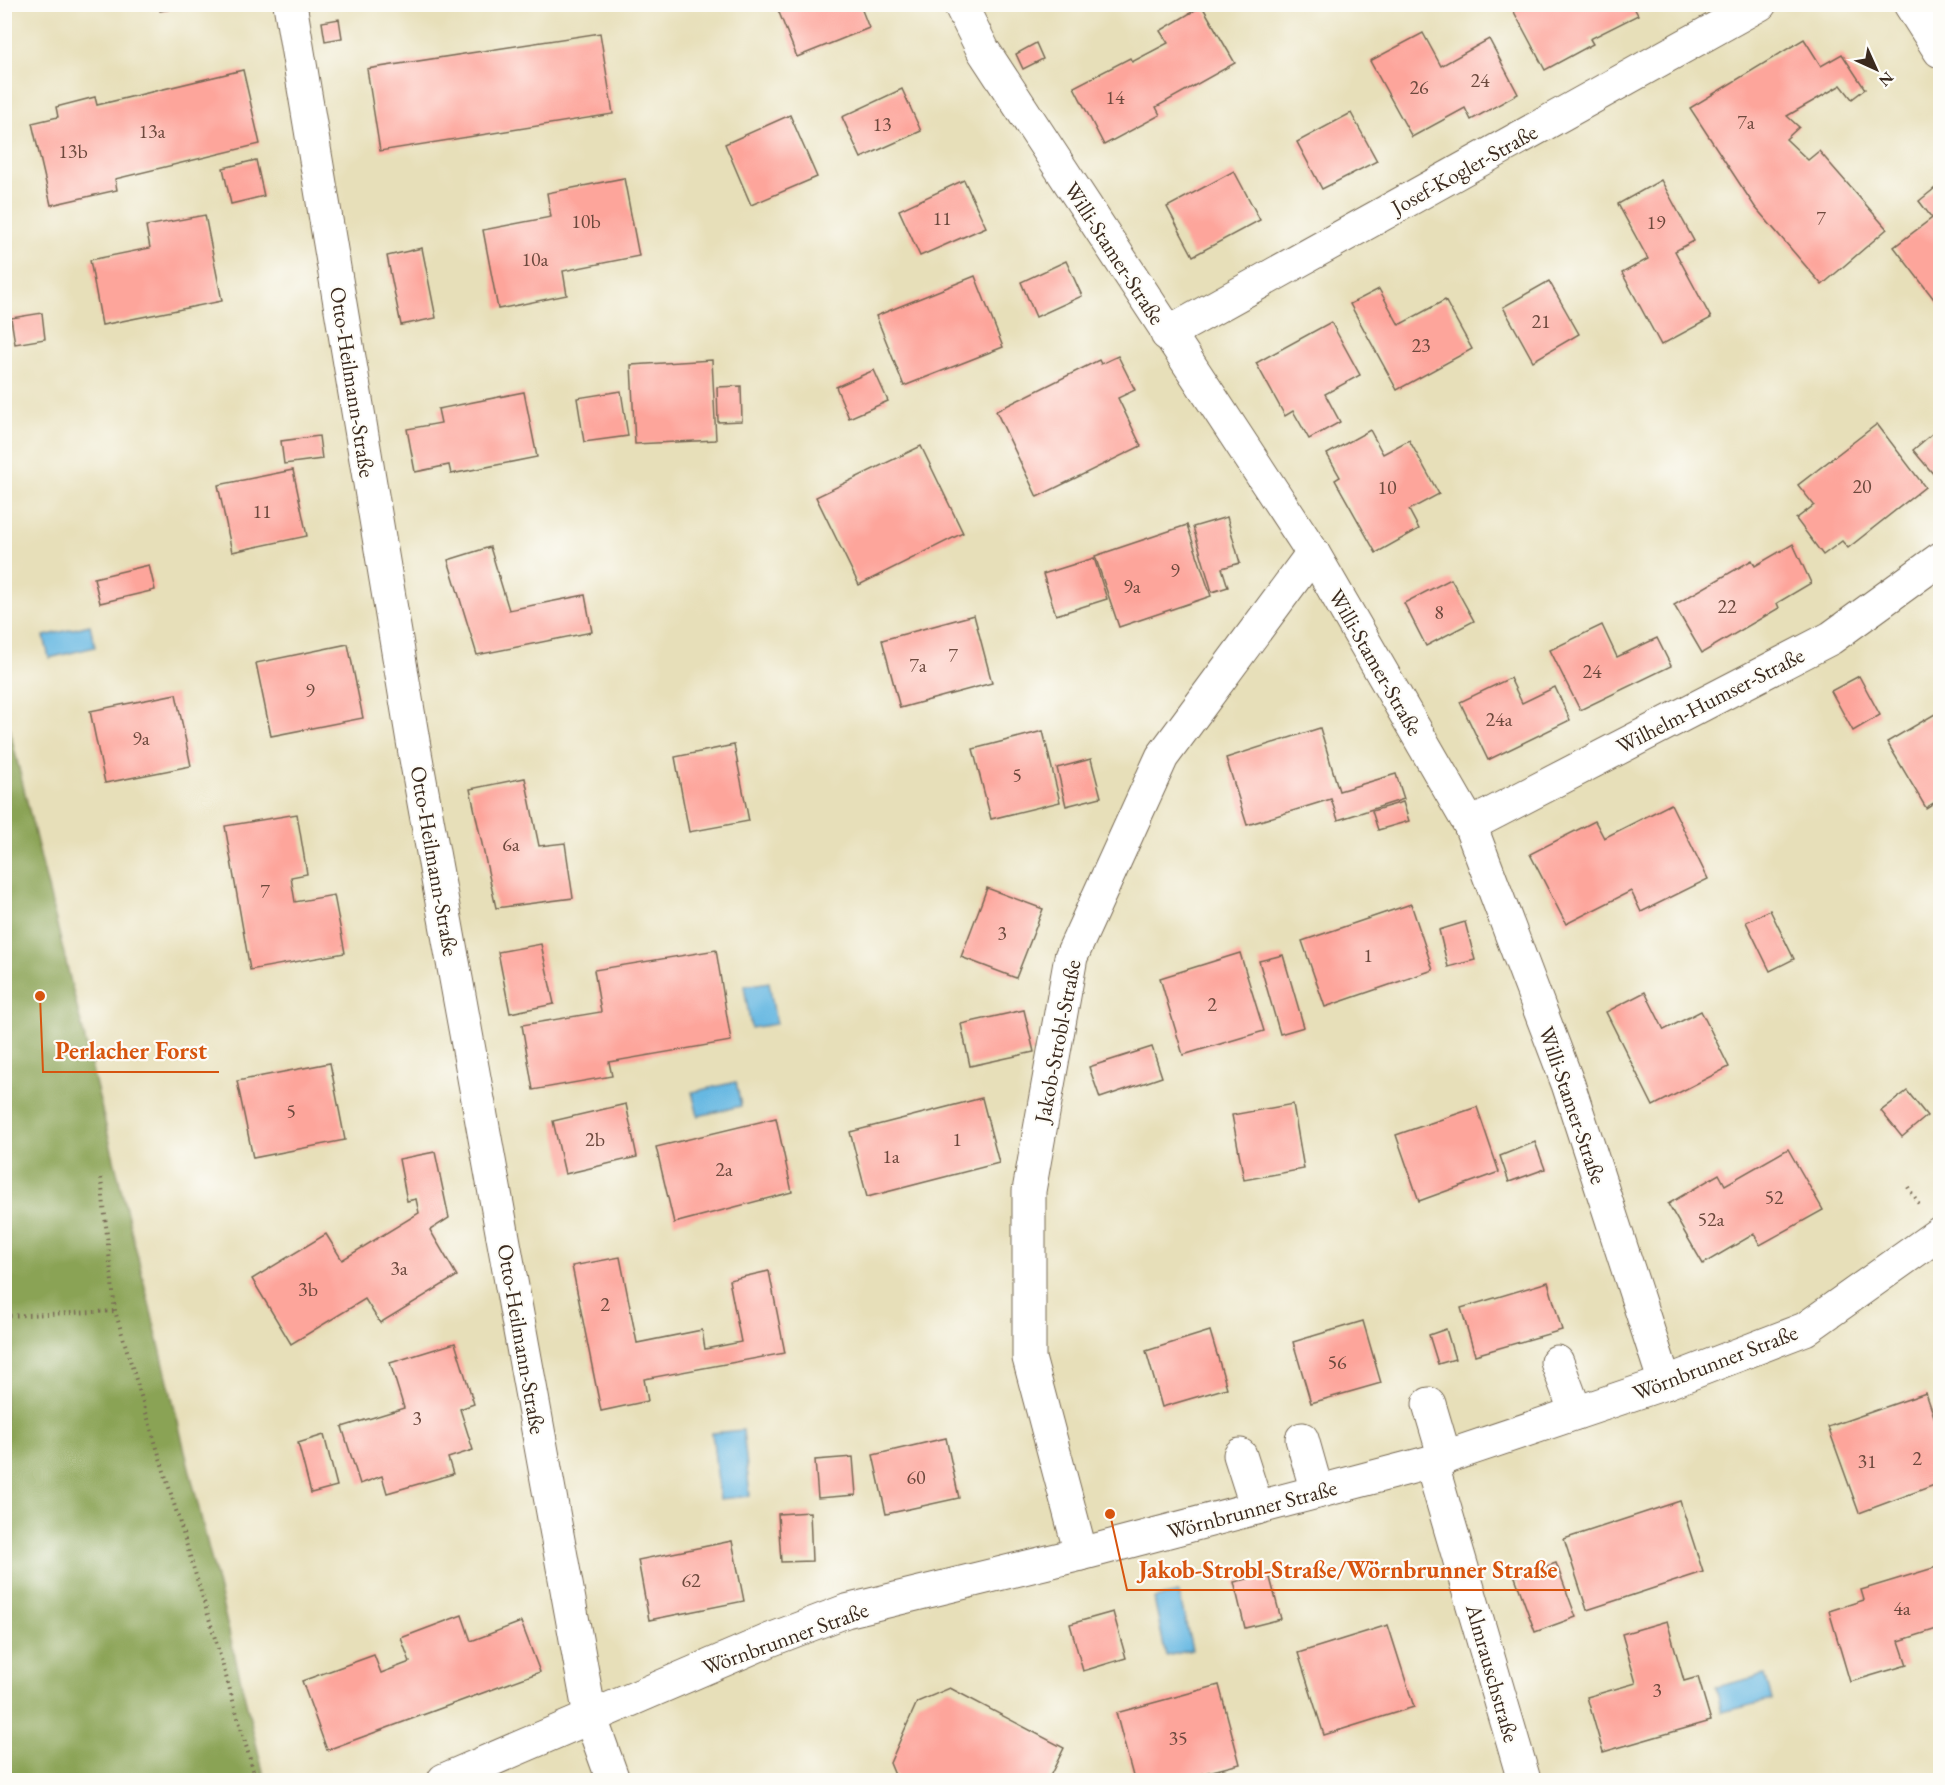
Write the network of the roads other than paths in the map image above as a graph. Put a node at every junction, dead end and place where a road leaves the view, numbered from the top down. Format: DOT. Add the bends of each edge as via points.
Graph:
graph roads {
  1 [pos="290,4"];
  2 [pos="960,4"];
  3 [pos="1760,4"];
  4 [pos="1910,4"];
  5 [pos="1941,51"];
  6 [pos="1167,334"];
  7 [pos="1313,553"];
  8 [pos="1941,559"];
  9 [pos="1470,825"];
  10 [pos="1940,1235"];
  11 [pos="1557,1362"];
  12 [pos="1665,1383"];
  13 [pos="1429,1404"];
  14 [pos="1576,1413"];
  15 [pos="1302,1439"];
  16 [pos="1240,1455"];
  17 [pos="1438,1460"];
  18 [pos="1317,1492"];
  19 [pos="1257,1508"];
  20 [pos="1081,1554"];
  21 [pos="590,1716"];
  22 [pos="444,1780"];
  23 [pos="613,1780"];
  24 [pos="1524,1780"];
  1 -- 21 [label="street, Otto-Heilmann-Straße" via="415,753"];
  2 -- 6 [label="street, Willi-Stamer-Straße" via="983,50"];
  3 -- 6 [label="street, Josef-Kogler-Straße"];
  4 -- 5 [label="street"];
  6 -- 7 [label="street, Willi-Stamer-Straße"];
  7 -- 9 [label="street, Willi-Stamer-Straße"];
  7 -- 20 [label="street, Jakob-Strobl-Straße" via="1162,757 1071,957 1029,1191 1029,1358"];
  8 -- 9 [label="street, Wilhelm-Humser-Straße" via="1831,638"];
  9 -- 12 [label="street, Willi-Stamer-Straße" via="1568,1084"];
  10 -- 12 [label="street, Wörnbrunner Straße" via="1804,1329"];
  11 -- 14 [label="street"];
  12 -- 14 [label="street, Wörnbrunner Straße"];
  13 -- 17 [label="street, Almrauschstraße"];
  14 -- 17 [label="street, Wörnbrunner Straße"];
  15 -- 18 [label="street"];
  16 -- 19 [label="street"];
  17 -- 18 [label="street, Wörnbrunner Straße"];
  17 -- 24 [label="street, Almrauschstraße"];
  18 -- 19 [label="street, Wörnbrunner Straße"];
  19 -- 20 [label="street, Wörnbrunner Straße"];
  20 -- 21 [label="street, Wörnbrunner Straße" via="846,1611"];
  21 -- 22 [label="street, Wörnbrunner Straße"];
  21 -- 23 [label="street, Otto-Heilmann-Straße"];
}
